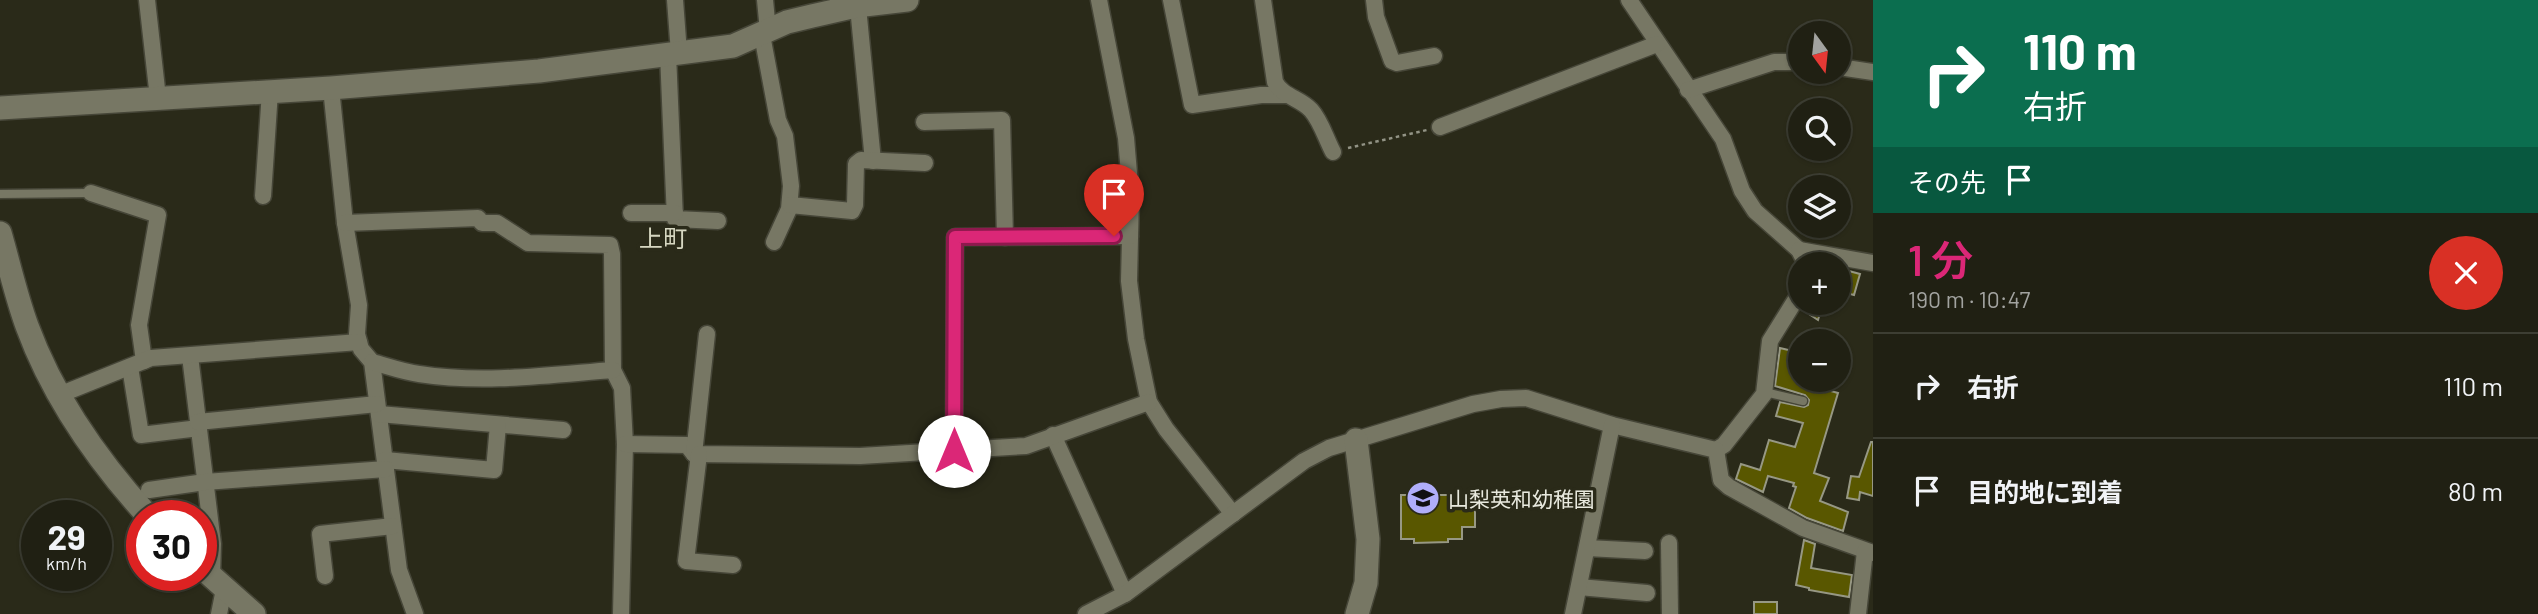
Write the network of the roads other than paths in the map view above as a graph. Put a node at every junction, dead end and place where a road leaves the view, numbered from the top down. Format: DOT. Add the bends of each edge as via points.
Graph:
graph roads {
  1 [pos="147,0"];
  2 [pos="675,0"];
  3 [pos="765,0"];
  4 [pos="907,0"];
  5 [pos="1099,0"];
  6 [pos="1171,0"];
  7 [pos="1263,0"];
  8 [pos="1374,0"];
  9 [pos="1629,0"];
  10 [pos="855,3"];
  11 [pos="811,8"];
  12 [pos="765,33"];
  13 [pos="1657,44"];
  14 [pos="674,54"];
  15 [pos="1434,56"];
  16 [pos="1788,62"];
  17 [pos="1852,69"];
  18 [pos="1873,72"];
  19 [pos="331,88"];
  20 [pos="1688,90"];
  21 [pos="270,91"];
  22 [pos="1287,95"];
  23 [pos="158,98"];
  24 [pos="0,108"];
  25 [pos="924,122"];
  26 [pos="1440,127"];
  27 [pos="1333,152"];
  28 [pos="873,161"];
  29 [pos="925,163"];
  30 [pos="90,193"];
  31 [pos="0,194"];
  32 [pos="263,196"];
  33 [pos="790,205"];
  34 [pos="631,213"];
  35 [pos="675,213"];
  36 [pos="718,221"];
  37 [pos="345,223"];
  38 [pos="0,233"];
  39 [pos="1130,236"];
  40 [pos="1005,237"];
  41 [pos="774,242"];
  42 [pos="1798,252"];
  43 [pos="1851,261"];
  44 [pos="1873,263"];
  45 [pos="1788,312"];
  46 [pos="707,334"];
  47 [pos="359,342"];
  48 [pos="190,356"];
  49 [pos="372,362"];
  50 [pos="137,364"];
  51 [pos="613,370"];
  52 [pos="1765,392"];
  53 [pos="59,395"];
  54 [pos="1803,401"];
  55 [pos="1149,402"];
  56 [pos="378,409"];
  57 [pos="198,425"];
  58 [pos="498,425"];
  59 [pos="1612,425"];
  60 [pos="563,430"];
  61 [pos="1054,435"];
  62 [pos="1356,440"];
  63 [pos="625,444"];
  64 [pos="1716,450"];
  65 [pos="954,451"];
  66 [pos="697,454"];
  67 [pos="385,465"];
  68 [pos="205,482"];
  69 [pos="149,490"];
  70 [pos="135,500"];
  71 [pos="207,500"];
  72 [pos="1233,514"];
  73 [pos="393,526"];
  74 [pos="1670,543"];
  75 [pos="1587,548"];
  76 [pos="1645,551"];
  77 [pos="1869,552"];
  78 [pos="733,565"];
  79 [pos="325,576"];
  80 [pos="217,581"];
  81 [pos="1579,587"];
  82 [pos="215,591"];
  83 [pos="1647,593"];
  84 [pos="1125,594"];
  85 [pos="219,614"];
  86 [pos="254,614"];
  87 [pos="415,614"];
  88 [pos="621,614"];
  89 [pos="1086,614"];
  90 [pos="1357,614"];
  91 [pos="1573,614"];
  92 [pos="1670,614"];
  93 [pos="1858,614"];
  1 -- 23 [label="street"];
  2 -- 14 [label="street"];
  3 -- 12 [label="street"];
  4 -- 10 [label="street"];
  5 -- 39 [label="street" via="1126,138"];
  6 -- 22 [label="street" via="1192,105"];
  7 -- 22 [label="street" via="1275,82"];
  8 -- 15 [label="street" via="1392,61"];
  9 -- 13 [label="street"];
  10 -- 11 [label="street"];
  10 -- 28 [label="street"];
  11 -- 12 [label="street"];
  12 -- 14 [label="street" via="733,46"];
  12 -- 33 [label="street" via="778,120 785,136"];
  13 -- 20 [label="street"];
  13 -- 26 [label="street"];
  14 -- 19 [label="street" via="539,71"];
  14 -- 35 [label="street"];
  16 -- 20 [label="street" via="1774,62"];
  17 -- 18 [label="street"];
  19 -- 21 [label="street"];
  19 -- 37 [label="street"];
  20 -- 42 [label="street" via="1723,139 1742,191 1755,211"];
  21 -- 23 [label="street"];
  21 -- 32 [label="street"];
  22 -- 27 [label="street" via="1312,111"];
  23 -- 24 [label="street"];
  25 -- 40 [label="street" via="1002,120"];
  28 -- 29 [label="street"];
  28 -- 33 [label="street" via="856,164 852,211"];
  30 -- 31 [label="lane"];
  30 -- 50 [label="street" via="158,215"];
  33 -- 41 [label="street"];
  34 -- 35 [label="street"];
  35 -- 36 [label="street" via="676,219"];
  37 -- 47 [label="street" via="359,305"];
  37 -- 51 [label="street" via="478,218 482,223 497,223 528,243 610,245"];
  38 -- 53 [label="street" via="27,327"];
  39 -- 40 [label="street"];
  39 -- 55 [label="street" via="1129,281"];
  40 -- 65 [label="street" via="955,237"];
  43 -- 44 [label="street"];
  45 -- 52 [label="street" via="1770,341"];
  46 -- 66 [label="street"];
  47 -- 48 [label="street"];
  47 -- 49 [label="street"];
  48 -- 50 [label="street" via="151,358"];
  48 -- 57 [label="street"];
  49 -- 51 [label="street" via="454,378"];
  49 -- 56 [label="street"];
  50 -- 53 [label="street"];
  50 -- 57 [label="street" via="141,435"];
  51 -- 63 [label="street" via="622,388"];
  52 -- 54 [label="lane"];
  52 -- 64 [label="street"];
  53 -- 70 [label="street"];
  55 -- 61 [label="street"];
  55 -- 72 [label="street"];
  56 -- 57 [label="street"];
  56 -- 58 [label="street"];
  56 -- 67 [label="street"];
  57 -- 68 [label="street"];
  58 -- 60 [label="street"];
  58 -- 67 [label="street" via="494,470"];
  59 -- 62 [label="street" via="1526,398 1501,399"];
  59 -- 64 [label="street"];
  59 -- 75 [label="street"];
  61 -- 65 [label="street" via="1026,446"];
  61 -- 84 [label="street"];
  62 -- 72 [label="street" via="1329,447 1304,461"];
  62 -- 90 [label="street" via="1368,539 1366,583"];
  63 -- 66 [label="street" via="687,445"];
  63 -- 88 [label="street"];
  64 -- 77 [label="street" via="1721,480 1729,487 1802,528"];
  65 -- 66 [label="street" via="860,456"];
  66 -- 78 [label="street" via="686,561"];
  67 -- 68 [label="street"];
  67 -- 73 [label="street"];
  68 -- 69 [label="street"];
  68 -- 71 [label="street"];
  72 -- 84 [label="street"];
  73 -- 79 [label="street" via="320,534"];
  73 -- 87 [label="street" via="399,570"];
  74 -- 92 [label="street"];
  75 -- 76 [label="street"];
  75 -- 81 [label="street"];
  77 -- 93 [label="street"];
  80 -- 86 [label="street"];
  81 -- 83 [label="street"];
  81 -- 91 [label="street"];
  82 -- 85 [label="street"];
  84 -- 89 [label="street"];
}
